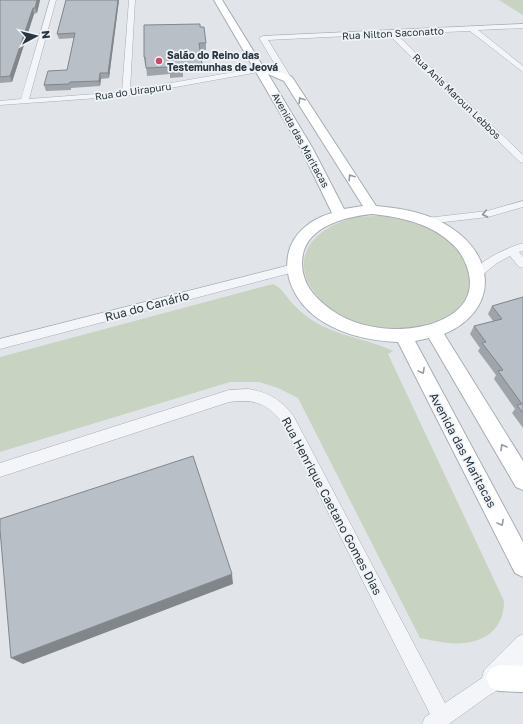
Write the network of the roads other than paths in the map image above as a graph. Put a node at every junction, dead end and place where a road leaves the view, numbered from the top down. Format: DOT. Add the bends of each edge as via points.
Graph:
graph roads {
  1 [pos="53,0"];
  2 [pos="132,0"];
  3 [pos="218,0"];
  4 [pos="523,26"];
  5 [pos="472,29"];
  6 [pos="391,33"];
  7 [pos="263,38"];
  8 [pos="261,69"];
  9 [pos="523,70"];
  10 [pos="288,79"];
  11 [pos="126,94"];
  12 [pos="24,102"];
  13 [pos="0,103"];
  14 [pos="330,145"];
  15 [pos="307,149"];
  16 [pos="523,160"];
  17 [pos="523,204"];
  18 [pos="372,210"];
  19 [pos="340,215"];
  20 [pos="426,221"];
  21 [pos="523,247"];
  22 [pos="511,251"];
  23 [pos="523,264"];
  24 [pos="294,268"];
  25 [pos="477,273"];
  26 [pos="433,331"];
  27 [pos="404,336"];
  28 [pos="0,344"];
  29 [pos="0,470"];
  30 [pos="523,480"];
  31 [pos="523,564"];
  32 [pos="523,642"];
  33 [pos="523,664"];
  34 [pos="501,682"];
  35 [pos="437,720"];
  1 -- 12 [label="street"];
  2 -- 11 [label="street"];
  3 -- 8 [label="street, Avenida das Maritacas"];
  4 -- 5 [label="street, Rua Nilton Saconatto"];
  5 -- 6 [label="street, Rua Nilton Saconatto"];
  5 -- 9 [label="street"];
  6 -- 7 [label="street, Rua Nilton Saconatto"];
  6 -- 16 [label="street, Rua Anis Maroun Lebbos"];
  7 -- 10 [label="street, Avenida das Maritacas"];
  8 -- 10 [label="street, Avenida das Maritacas"];
  8 -- 11 [label="street, Rua do Uirapuru"];
  8 -- 15 [label="street, Avenida das Maritacas"];
  14 -- 10 [label="street, Avenida das Maritacas, one-way"];
  11 -- 12 [label="street, Rua do Uirapuru"];
  12 -- 13 [label="street, Rua do Uirapuru"];
  14 -- 15 [label="street"];
  18 -- 14 [label="street, Avenida das Maritacas, one-way"];
  15 -- 19 [label="street, Avenida das Maritacas"];
  17 -- 20 [label="street, one-way" via="488,214"];
  18 -- 19 [label="street"];
  18 -- 20 [label="street" via="408,215"];
  19 -- 24 [label="street" via="318,225 302,239 294,258"];
  20 -- 25 [label="street" via="460,243 471,258"];
  21 -- 22 [label="street"];
  22 -- 23 [label="street"];
  22 -- 25 [label="street" via="489,262"];
  24 -- 27 [label="street" via="297,282 306,297 319,310 336,321 357,330 380,335"];
  24 -- 28 [label="street, Rua do Canário"];
  25 -- 26 [label="street" via="478,289 472,303 461,316"];
  26 -- 27 [label="street"];
  30 -- 26 [label="street, one-way"];
  27 -- 31 [label="street, Avenida das Maritacas, one-way"];
  29 -- 35 [label="street, Rua Henrique Caetano Gomes Dias" via="229,396 247,394 265,398 289,421"];
  32 -- 34 [label="street"];
  33 -- 34 [label="street"];
  34 -- 35 [label="street"];
}
